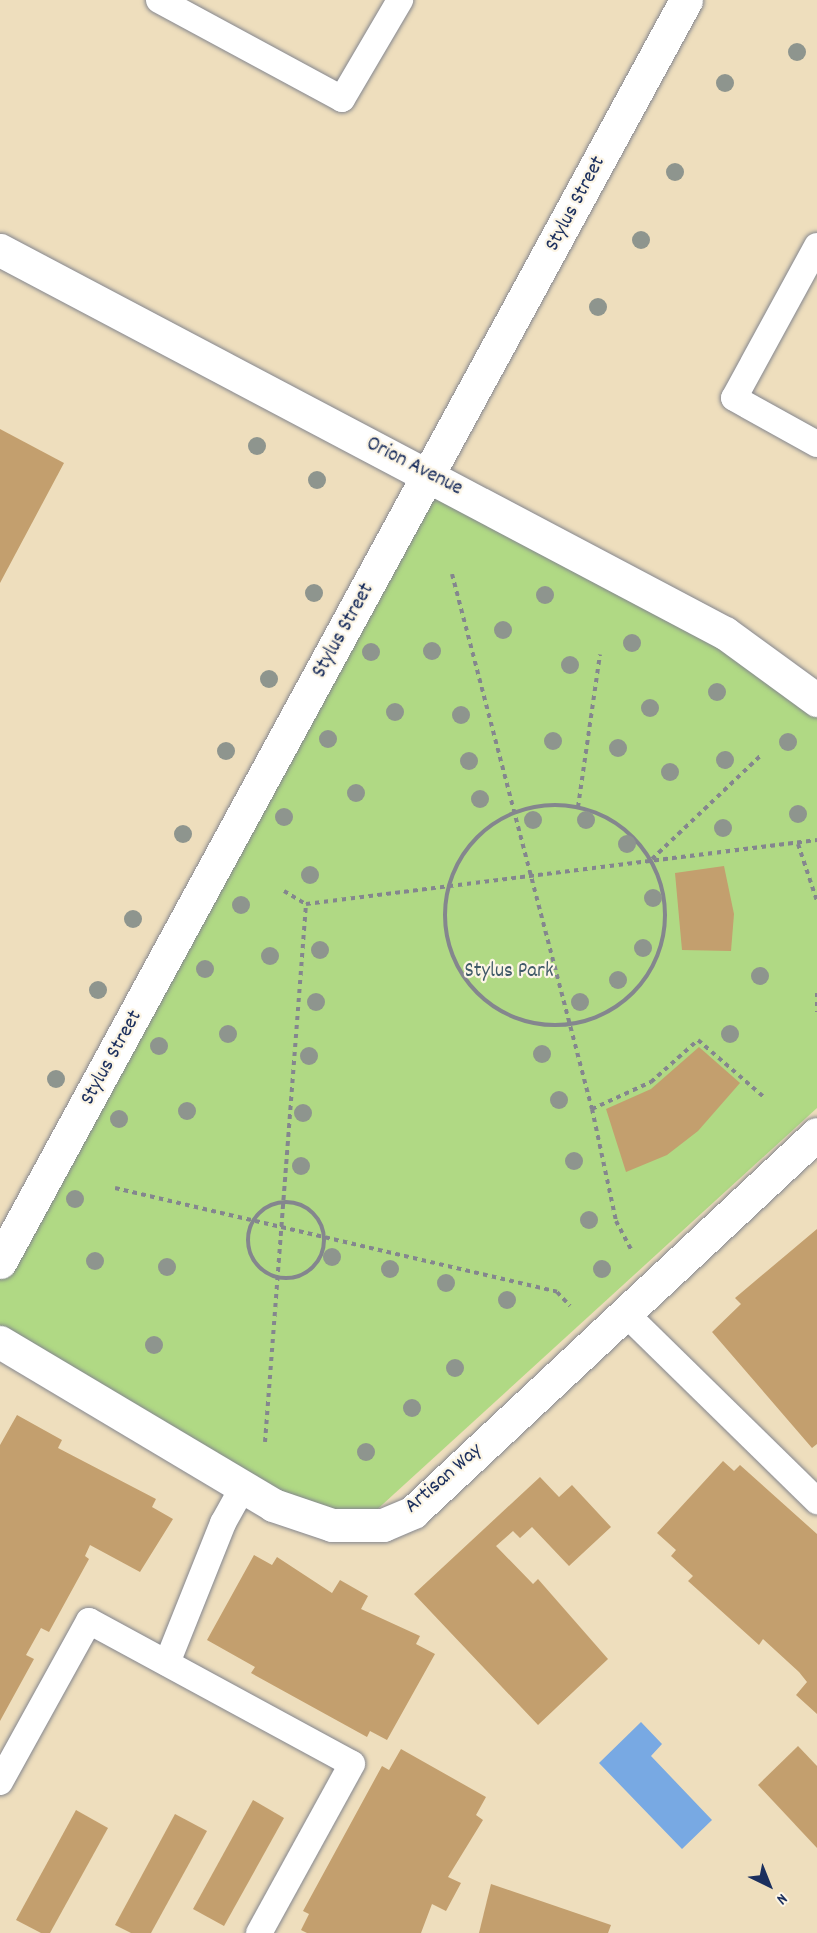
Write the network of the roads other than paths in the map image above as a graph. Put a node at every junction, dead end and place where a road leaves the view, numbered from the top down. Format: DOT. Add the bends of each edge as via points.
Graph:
graph roads {
  1 [pos="159,0"];
  2 [pos="400,0"];
  3 [pos="686,0"];
  4 [pos="817,246"];
  5 [pos="0,250"];
  6 [pos="817,444"];
  7 [pos="429,476"];
  8 [pos="817,700"];
  9 [pos="817,1134"];
  10 [pos="0,1262"];
  11 [pos="625,1313"];
  12 [pos="0,1342"];
  13 [pos="243,1487"];
  14 [pos="817,1501"];
  15 [pos="167,1664"];
  16 [pos="0,1782"];
  17 [pos="259,1933"];
  1 -- 2 [label="lane" via="342,99"];
  3 -- 7 [label="street, Stylus Street"];
  4 -- 6 [label="lane" via="734,398"];
  5 -- 7 [label="street, Orion Avenue"];
  7 -- 8 [label="street, Orion Avenue" via="725,633"];
  7 -- 10 [label="street, Stylus Street"];
  9 -- 11 [label="street, Artisan Way"];
  11 -- 13 [label="street, Artisan Way" via="413,1512 383,1525 332,1525 273,1505"];
  11 -- 14 [label="lane"];
  12 -- 13 [label="street, Artisan Way"];
  13 -- 15 [label="lane" via="222,1523"];
  15 -- 16 [label="lane" via="89,1621"];
  15 -- 17 [label="lane" via="352,1764"];
}
